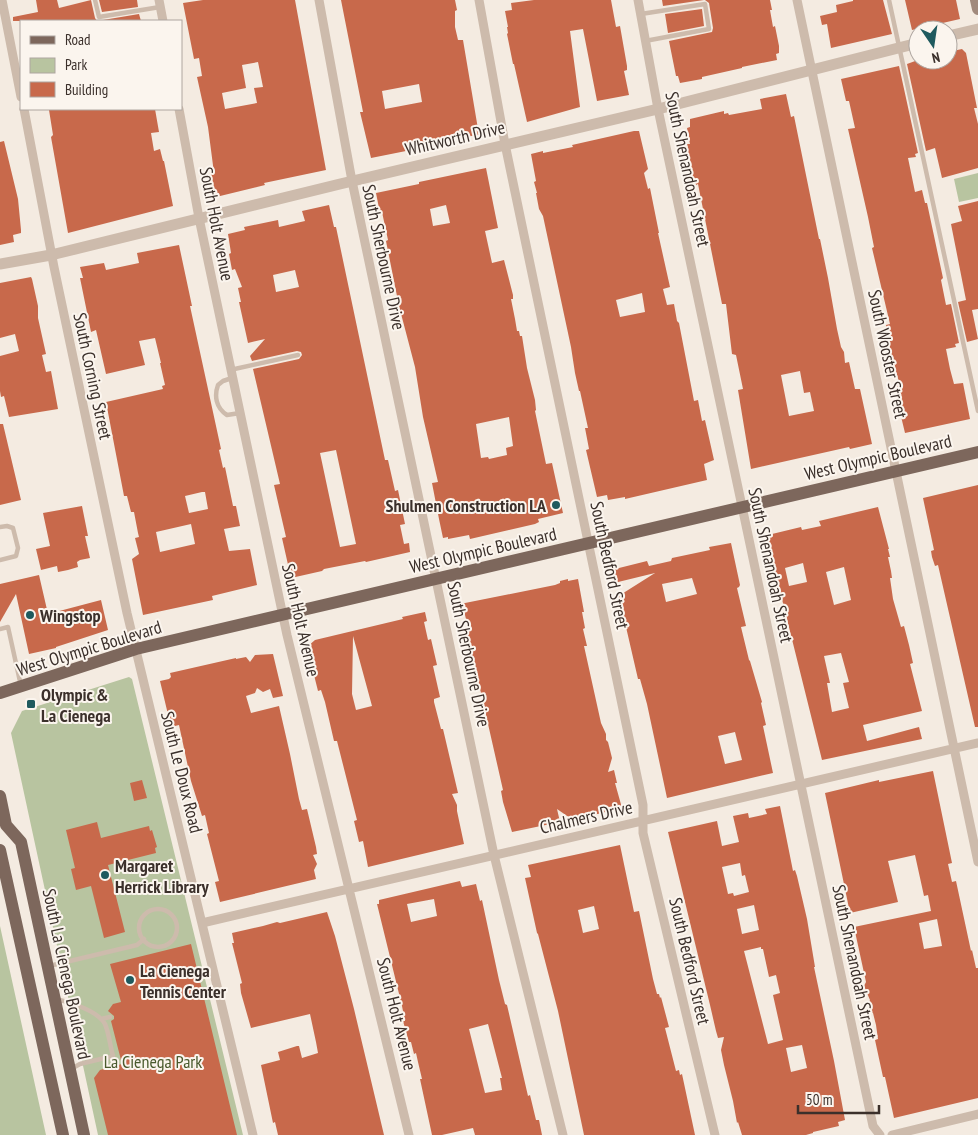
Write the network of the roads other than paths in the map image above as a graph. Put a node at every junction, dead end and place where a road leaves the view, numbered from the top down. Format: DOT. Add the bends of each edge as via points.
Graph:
graph roads {
  1 [pos="2,0"];
  2 [pos="95,0"];
  3 [pos="319,0"];
  4 [pos="479,0"];
  5 [pos="638,0"];
  6 [pos="797,0"];
  7 [pos="889,0"];
  8 [pos="976,0"];
  9 [pos="160,3"];
  10 [pos="978,10"];
  11 [pos="641,14"];
  12 [pos="163,20"];
  13 [pos="978,29"];
  14 [pos="958,34"];
  15 [pos="646,41"];
  16 [pos="908,46"];
  17 [pos="899,48"];
  18 [pos="811,70"];
  19 [pos="20,92"];
  20 [pos="658,109"];
  21 [pos="24,110"];
  22 [pos="179,110"];
  23 [pos="505,144"];
  24 [pos="352,181"];
  25 [pos="199,218"];
  26 [pos="51,255"];
  27 [pos="0,264"];
  28 [pos="298,355"];
  29 [pos="231,374"];
  30 [pos="978,411"];
  31 [pos="240,413"];
  32 [pos="978,452"];
  33 [pos="896,471"];
  34 [pos="742,507"];
  35 [pos="0,527"];
  36 [pos="589,543"];
  37 [pos="0,560"];
  38 [pos="436,579"];
  39 [pos="282,615"];
  40 [pos="0,629"];
  41 [pos="136,649"];
  42 [pos="22,686"];
  43 [pos="0,693"];
  44 [pos="978,743"];
  45 [pos="954,748"];
  46 [pos="801,784"];
  47 [pos="0,796"];
  48 [pos="643,820"];
  49 [pos="6,825"];
  50 [pos="0,845"];
  51 [pos="0,850"];
  52 [pos="494,855"];
  53 [pos="978,862"];
  54 [pos="350,889"];
  55 [pos="202,923"];
  56 [pos="144,939"];
  57 [pos="48,967"];
  58 [pos="55,999"];
  59 [pos="110,1017"];
  60 [pos="101,1019"];
  61 [pos="119,1054"];
  62 [pos="112,1056"];
  63 [pos="70,1069"];
  64 [pos="978,1114"];
  65 [pos="63,1135"];
  66 [pos="84,1135"];
  67 [pos="253,1135"];
  68 [pos="409,1135"];
  69 [pos="563,1135"];
  70 [pos="715,1135"];
  71 [pos="880,1135"];
  72 [pos="892,1135"];
  1 -- 19 [label="street"];
  2 -- 9 [label="lane" via="99,17"];
  3 -- 24 [label="street, South Sherbourne Drive"];
  4 -- 23 [label="street, South Bedford Street"];
  5 -- 11 [label="street, South Shenandoah Street"];
  6 -- 18 [label="street, South Wooster Street"];
  7 -- 17 [label="lane"];
  8 -- 10 [label="main road"];
  9 -- 12 [label="street"];
  11 -- 15 [label="street, South Shenandoah Street"];
  11 -- 15 [label="lane" via="704,4 706,12 709,29"];
  13 -- 14 [label="street"];
  15 -- 20 [label="street, South Shenandoah Street"];
  16 -- 17 [label="street, Whitworth Drive"];
  17 -- 18 [label="street, Whitworth Drive"];
  17 -- 30 [label="lane"];
  18 -- 20 [label="street, Whitworth Drive"];
  18 -- 33 [label="street, South Wooster Street"];
  20 -- 23 [label="street, Whitworth Drive"];
  20 -- 34 [label="street, South Shenandoah Street"];
  21 -- 26 [label="street, South Corning Street"];
  22 -- 25 [label="street, South Holt Avenue"];
  23 -- 24 [label="street, Whitworth Drive"];
  23 -- 36 [label="street, South Bedford Street"];
  24 -- 25 [label="street, Whitworth Drive"];
  24 -- 38 [label="street, South Sherbourne Drive"];
  25 -- 26 [label="street, Whitworth Drive"];
  25 -- 29 [label="street, South Holt Avenue"];
  26 -- 27 [label="street, Whitworth Drive"];
  26 -- 41 [label="street, South Corning Street"];
  28 -- 29 [label="lane"];
  29 -- 31 [label="street, South Holt Avenue"];
  29 -- 31 [label="lane" via="218,384 216,398 227,416"];
  31 -- 39 [label="street, South Holt Avenue"];
  32 -- 33 [label="main road, West Olympic Boulevard"];
  33 -- 34 [label="main road, West Olympic Boulevard"];
  33 -- 45 [label="street, South Wooster Street"];
  34 -- 36 [label="main road, West Olympic Boulevard"];
  34 -- 46 [label="street, South Shenandoah Street"];
  35 -- 37 [label="lane" via="13,528 18,548 16,556"];
  36 -- 38 [label="main road, West Olympic Boulevard"];
  36 -- 48 [label="street, South Bedford Street" via="644,805"];
  38 -- 39 [label="main road, West Olympic Boulevard"];
  38 -- 52 [label="street, South Sherbourne Drive"];
  39 -- 41 [label="main road, West Olympic Boulevard"];
  39 -- 54 [label="street, South Holt Avenue"];
  40 -- 42 [label="lane" via="8,627"];
  41 -- 42 [label="main road, West Olympic Boulevard"];
  41 -- 55 [label="street, South Le Doux Road"];
  42 -- 43 [label="main road, West Olympic Boulevard"];
  44 -- 45 [label="street, Chalmers Drive"];
  45 -- 46 [label="street, Chalmers Drive"];
  45 -- 53 [label="street, South Wooster Street"];
  46 -- 48 [label="street, Chalmers Drive"];
  46 -- 71 [label="street, South Shenandoah Street" via="873,1126"];
  47 -- 49 [label="main road, South La Cienega Boulevard"];
  48 -- 52 [label="street, Chalmers Drive"];
  48 -- 70 [label="street, South Bedford Street" via="643,833"];
  49 -- 50 [label="main road, South La Cienega Boulevard"];
  49 -- 57 [label="main road, South La Cienega Boulevard" via="21,842"];
  51 -- 65 [label="main road"];
  52 -- 54 [label="street, Chalmers Drive"];
  52 -- 69 [label="street, South Sherbourne Drive"];
  54 -- 55 [label="street, Chalmers Drive"];
  54 -- 68 [label="street, South Holt Avenue"];
  55 -- 67 [label="street, South Le Doux Road"];
  56 -- 56 [label="lane" via="157,946 169,943 176,934 174,916 158,909 146,914 140,924"];
  56 -- 57 [label="lane" via="137,946"];
  57 -- 58 [label="main road, South La Cienega Boulevard"];
  58 -- 60 [label="lane" via="96,1014"];
  58 -- 63 [label="main road, South La Cienega Boulevard"];
  59 -- 60 [label="lane"];
  60 -- 62 [label="lane" via="106,1025"];
  61 -- 62 [label="lane"];
  62 -- 63 [label="lane"];
  63 -- 66 [label="main road, South La Cienega Boulevard"];
  64 -- 72 [label="street"];
}
